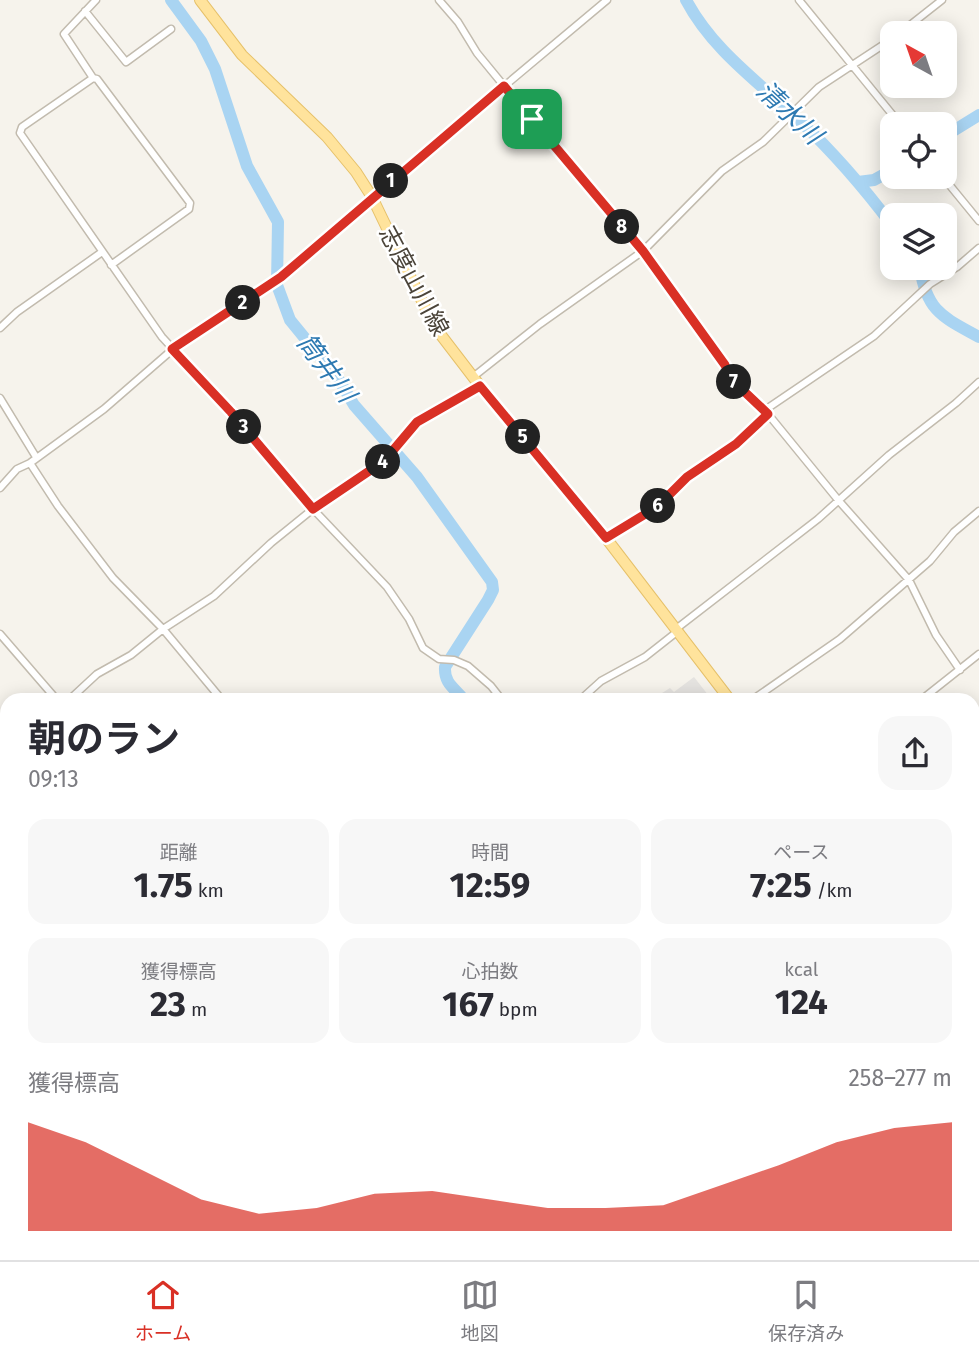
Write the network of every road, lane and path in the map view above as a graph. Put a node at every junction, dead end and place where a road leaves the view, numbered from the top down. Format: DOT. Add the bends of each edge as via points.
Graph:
graph roads {
  1 [pos="96,0"];
  2 [pos="200,0"];
  3 [pos="439,0"];
  4 [pos="607,0"];
  5 [pos="799,0"];
  6 [pos="942,0"];
  7 [pos="85,11"];
  8 [pos="915,21"];
  9 [pos="171,29"];
  10 [pos="880,47"];
  11 [pos="852,66"];
  12 [pos="93,78"];
  13 [pos="504,86"];
  14 [pos="890,112"];
  15 [pos="953,189"];
  16 [pos="372,197"];
  17 [pos="979,221"];
  18 [pos="979,248"];
  19 [pos="643,251"];
  20 [pos="102,252"];
  21 [pos="111,265"];
  22 [pos="0,328"];
  23 [pos="172,349"];
  24 [pos="473,377"];
  25 [pos="979,382"];
  26 [pos="480,386"];
  27 [pos="0,398"];
  28 [pos="767,412"];
  29 [pos="37,457"];
  30 [pos="30,463"];
  31 [pos="0,488"];
  32 [pos="839,501"];
  33 [pos="313,509"];
  34 [pos="979,511"];
  35 [pos="606,538"];
  36 [pos="909,580"];
  37 [pos="163,629"];
  38 [pos="677,630"];
  39 [pos="0,634"];
  40 [pos="979,654"];
  41 [pos="960,670"];
  42 [pos="51,693"];
  43 [pos="77,693"];
  44 [pos="216,693"];
  45 [pos="496,693"];
  46 [pos="588,693"];
  47 [pos="725,693"];
  48 [pos="762,693"];
  49 [pos="929,693"];
  1 -- 7 [label="street"];
  2 -- 16 [label="main road, 志度山川線" via="242,55 341,152"];
  3 -- 13 [label="street"];
  4 -- 13 [label="street"];
  5 -- 11 [label="street"];
  6 -- 8 [label="street"];
  7 -- 9 [label="street" via="126,62"];
  7 -- 12 [label="street" via="64,34"];
  10 -- 11 [label="street"];
  11 -- 14 [label="street"];
  11 -- 19 [label="street" via="819,87 763,142 722,171"];
  12 -- 20 [label="street" via="22,127 20,133"];
  12 -- 21 [label="street" via="190,203 189,209"];
  13 -- 16 [label="street"];
  13 -- 19 [label="street"];
  15 -- 17 [label="street"];
  16 -- 23 [label="street" via="281,277"];
  16 -- 24 [label="main road, 志度山川線" via="434,326"];
  18 -- 28 [label="street" via="930,284 874,336"];
  19 -- 24 [label="street"];
  19 -- 28 [label="street" via="730,378"];
  20 -- 21 [label="street"];
  20 -- 22 [label="street"];
  21 -- 23 [label="street"];
  23 -- 29 [label="street" via="104,409"];
  23 -- 33 [label="street"];
  24 -- 26 [label="main road, 志度山川線"];
  25 -- 32 [label="street"];
  26 -- 33 [label="street" via="417,422 390,455"];
  26 -- 35 [label="main road, 志度山川線"];
  27 -- 29 [label="street"];
  28 -- 32 [label="street"];
  28 -- 35 [label="street" via="736,444 687,477 657,507"];
  29 -- 30 [label="street"];
  30 -- 31 [label="street"];
  30 -- 37 [label="street" via="113,578"];
  32 -- 36 [label="street"];
  32 -- 38 [label="street"];
  33 -- 37 [label="street" via="214,596"];
  33 -- 45 [label="street" via="392,594 423,648 468,666"];
  34 -- 36 [label="street"];
  35 -- 38 [label="main road, 志度山川線"];
  36 -- 41 [label="street" via="936,635"];
  36 -- 48 [label="street" via="840,639"];
  37 -- 43 [label="street"];
  37 -- 44 [label="street"];
  38 -- 46 [label="street" via="645,657"];
  38 -- 47 [label="main road, 志度山川線"];
  39 -- 42 [label="street"];
  40 -- 41 [label="street"];
  41 -- 49 [label="street"];
}
